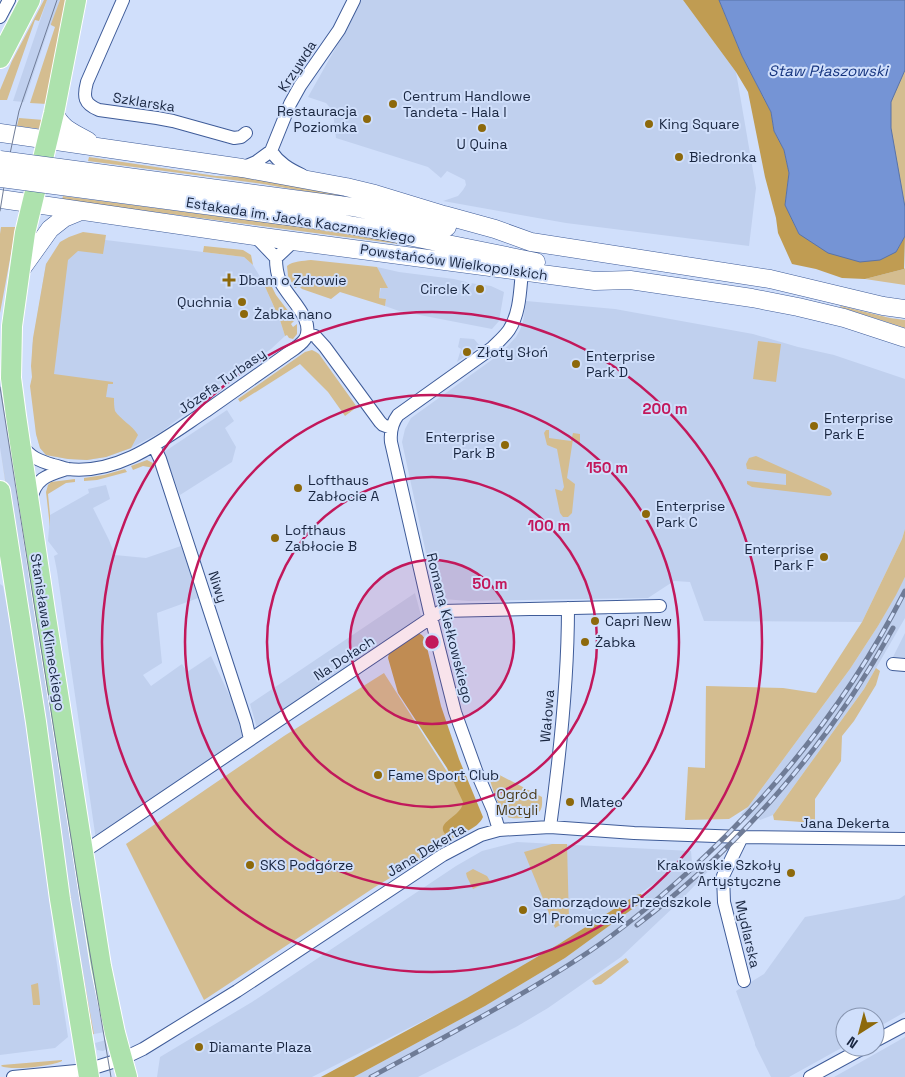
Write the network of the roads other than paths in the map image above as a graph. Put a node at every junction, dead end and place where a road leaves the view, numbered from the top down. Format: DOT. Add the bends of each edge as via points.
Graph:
graph roads {
  1 [pos="9,0"];
  2 [pos="30,0"];
  3 [pos="76,0"];
  4 [pos="123,0"];
  5 [pos="354,0"];
  6 [pos="0,16"];
  7 [pos="0,58"];
  8 [pos="54,113"];
  9 [pos="0,133"];
  10 [pos="246,133"];
  11 [pos="47,140"];
  12 [pos="96,147"];
  13 [pos="272,152"];
  14 [pos="0,160"];
  15 [pos="242,168"];
  16 [pos="0,178"];
  17 [pos="315,182"];
  18 [pos="0,198"];
  19 [pos="32,202"];
  20 [pos="81,211"];
  21 [pos="255,236"];
  22 [pos="294,241"];
  23 [pos="531,242"];
  24 [pos="276,258"];
  25 [pos="20,271"];
  26 [pos="522,271"];
  27 [pos="630,280"];
  28 [pos="905,309"];
  29 [pos="308,334"];
  30 [pos="905,338"];
  31 [pos="391,428"];
  32 [pos="20,438"];
  33 [pos="154,446"];
  34 [pos="67,469"];
  35 [pos="0,491"];
  36 [pos="30,506"];
  37 [pos="660,606"];
  38 [pos="568,608"];
  39 [pos="431,617"];
  40 [pos="250,739"];
  41 [pos="550,827"];
  42 [pos="500,830"];
  43 [pos="742,837"];
  44 [pos="905,839"];
  45 [pos="82,853"];
  46 [pos="744,981"];
  47 [pos="905,1025"];
  48 [pos="885,1036"];
  49 [pos="847,1057"];
  50 [pos="124,1068"];
  51 [pos="88,1073"];
  52 [pos="13,1077"];
  53 [pos="810,1077"];
  1 -- 6 [label="street"];
  2 -- 7 [label="main road"];
  3 -- 8 [label="main road, Stanisława Klimeckiego"];
  4 -- 10 [label="street, Szklarska" via="87,82 87,103 99,110 173,121 234,138"];
  5 -- 13 [label="street, Krzywda" via="339,30 290,104"];
  8 -- 11 [label="main road, Stanisława Klimeckiego"];
  8 -- 12 [label="main road" via="67,130"];
  9 -- 11 [label="main road"];
  11 -- 12 [label="main road"];
  11 -- 19 [label="main road, Stanisława Klimeckiego"];
  12 -- 15 [label="main road"];
  13 -- 15 [label="street"];
  13 -- 17 [label="street" via="279,162"];
  14 -- 23 [label="main road, Estakada im. Jacka Kaczmarskiego, bridge" via="338,204 495,238"];
  15 -- 17 [label="main road"];
  16 -- 27 [label="main road, Estakada im. Jacka Kaczmarskiego, bridge" via="383,230"];
  17 -- 23 [label="main road" via="374,194"];
  18 -- 19 [label="main road, Powstańców Wielkopolskich"];
  19 -- 20 [label="main road, Powstańców Wielkopolskich"];
  19 -- 25 [label="main road, Stanisława Klimeckiego"];
  20 -- 21 [label="main road, Powstańców Wielkopolskich"];
  20 -- 25 [label="main road" via="50,229"];
  21 -- 22 [label="main road, Powstańców Wielkopolskich"];
  21 -- 24 [label="street"];
  22 -- 24 [label="street"];
  22 -- 26 [label="main road, Powstańców Wielkopolskich"];
  23 -- 28 [label="main road" via="770,279"];
  24 -- 29 [label="street" via="280,282 304,316"];
  25 -- 32 [label="main road, Stanisława Klimeckiego" via="12,326 11,378"];
  26 -- 27 [label="main road, Powstańców Wielkopolskich" via="595,281"];
  26 -- 31 [label="street" via="517,311 505,335 492,348 403,411"];
  27 -- 30 [label="main road, Powstańców Wielkopolskich" via="798,307"];
  29 -- 31 [label="street" via="315,336 325,347 380,422"];
  29 -- 33 [label="street, Józefa Turbasy" via="287,354"];
  31 -- 39 [label="street, Romana Kiełkowskiego" via="391,442"];
  32 -- 34 [label="street, Józefa Turbasy" via="32,457"];
  32 -- 36 [label="main road, Stanisława Klimeckiego"];
  33 -- 34 [label="street, Józefa Turbasy" via="112,464"];
  33 -- 40 [label="street, Niwy"];
  34 -- 36 [label="street, Józefa Turbasy" via="41,479 32,494"];
  35 -- 51 [label="main road, Stanisława Klimeckiego"];
  36 -- 45 [label="main road, Stanisława Klimeckiego"];
  37 -- 38 [label="street, Na Dołach"];
  38 -- 39 [label="street, Na Dołach" via="444,610"];
  38 -- 41 [label="street, Wałowa" via="563,712"];
  39 -- 40 [label="street, Na Dołach"];
  39 -- 42 [label="street, Romana Kiełkowskiego" via="454,712"];
  40 -- 45 [label="street, Na Dołach"];
  41 -- 42 [label="street, Jana Dekerta"];
  41 -- 43 [label="street, Jana Dekerta"];
  42 -- 50 [label="street, Jana Dekerta" via="481,835 440,857 144,1049"];
  43 -- 44 [label="street, Jana Dekerta"];
  43 -- 46 [label="street, Mydlarska" via="724,876 724,902"];
  45 -- 50 [label="main road, Stanisława Klimeckiego" via="104,987"];
  47 -- 48 [label="street"];
  49 -- 53 [label="street"];
  50 -- 51 [label="street, Jana Dekerta"];
  51 -- 52 [label="street, Jana Dekerta"];
}
